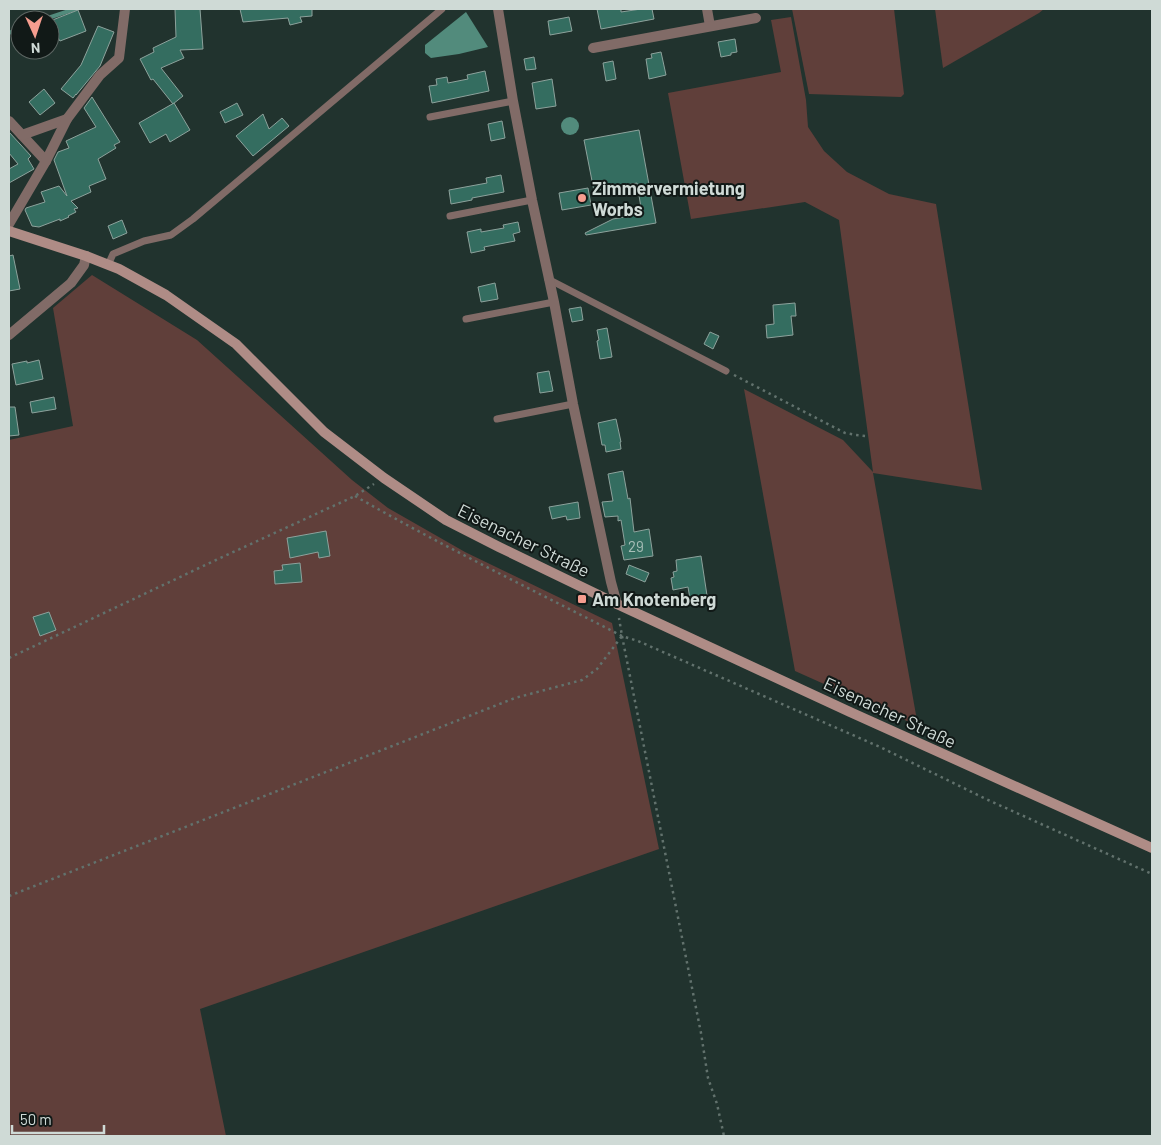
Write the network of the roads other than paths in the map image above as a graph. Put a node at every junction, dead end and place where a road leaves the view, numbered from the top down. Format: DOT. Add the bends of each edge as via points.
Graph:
graph roads {
  1 [pos="124,9"];
  2 [pos="442,9"];
  3 [pos="498,9"];
  4 [pos="707,9"];
  5 [pos="756,18"];
  6 [pos="710,26"];
  7 [pos="593,48"];
  8 [pos="513,101"];
  9 [pos="430,117"];
  10 [pos="67,119"];
  11 [pos="9,120"];
  12 [pos="22,135"];
  13 [pos="46,161"];
  14 [pos="532,200"];
  15 [pos="450,216"];
  16 [pos="9,224"];
  17 [pos="9,231"];
  18 [pos="86,256"];
  19 [pos="108,265"];
  20 [pos="548,279"];
  21 [pos="554,302"];
  22 [pos="466,319"];
  23 [pos="9,335"];
  24 [pos="726,370"];
  25 [pos="573,404"];
  26 [pos="497,419"];
  27 [pos="617,604"];
  28 [pos="1152,848"];
  1 -- 10 [label="street" via="119,58 100,75"];
  2 -- 19 [label="lane" via="193,219 172,235 144,241 113,254"];
  3 -- 8 [label="street"];
  4 -- 6 [label="street"];
  5 -- 6 [label="street"];
  6 -- 7 [label="street"];
  8 -- 9 [label="lane"];
  8 -- 14 [label="street"];
  10 -- 12 [label="street"];
  10 -- 13 [label="street"];
  11 -- 12 [label="street"];
  12 -- 13 [label="street"];
  13 -- 16 [label="street"];
  14 -- 15 [label="lane"];
  14 -- 20 [label="street"];
  17 -- 18 [label="main road, Eisenacher Straße"];
  18 -- 19 [label="main road, Eisenacher Straße"];
  18 -- 23 [label="street" via="84,265 71,283"];
  19 -- 27 [label="main road, Eisenacher Straße" via="166,295 236,344 324,432 446,520"];
  20 -- 21 [label="street"];
  20 -- 24 [label="lane"];
  21 -- 22 [label="lane"];
  21 -- 25 [label="street"];
  25 -- 26 [label="lane"];
  25 -- 27 [label="street"];
  27 -- 28 [label="main road, Eisenacher Straße"];
}
